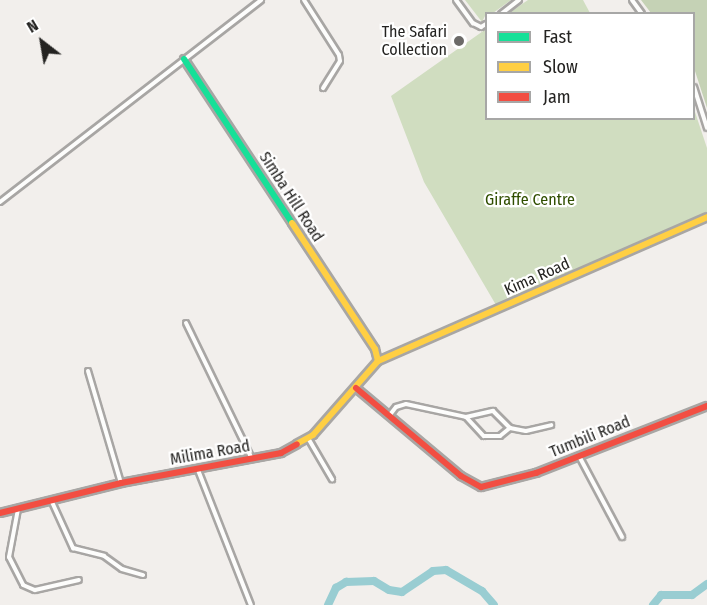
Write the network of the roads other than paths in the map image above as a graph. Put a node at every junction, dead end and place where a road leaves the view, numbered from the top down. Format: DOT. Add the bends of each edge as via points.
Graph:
graph roads {
  1 [pos="261,0"];
  2 [pos="304,0"];
  3 [pos="456,0"];
  4 [pos="519,0"];
  5 [pos="504,12"];
  6 [pos="485,24"];
  7 [pos="184,59"];
  8 [pos="323,88"];
  9 [pos="695,93"];
  10 [pos="707,128"];
  11 [pos="0,202"];
  12 [pos="707,217"];
  13 [pos="186,323"];
  14 [pos="378,361"];
  15 [pos="88,372"];
  16 [pos="356,388"];
  17 [pos="707,406"];
  18 [pos="388,416"];
  19 [pos="466,417"];
  20 [pos="551,425"];
  21 [pos="510,428"];
  22 [pos="308,438"];
  23 [pos="579,456"];
  24 [pos="252,460"];
  25 [pos="198,470"];
  26 [pos="332,479"];
  27 [pos="121,483"];
  28 [pos="52,502"];
  29 [pos="18,509"];
  30 [pos="0,513"];
  31 [pos="622,537"];
  32 [pos="143,575"];
  33 [pos="80,580"];
  34 [pos="251,605"];
  1 -- 7 [label="street"];
  2 -- 8 [label="street" via="339,55 340,61"];
  3 -- 6 [label="street" via="478,26"];
  4 -- 5 [label="street"];
  7 -- 11 [label="street"];
  7 -- 14 [label="street, Simba Hill Road" via="375,349"];
  9 -- 10 [label="street"];
  12 -- 14 [label="street, Kima Road"];
  13 -- 24 [label="street"];
  14 -- 16 [label="street, Milima Road"];
  15 -- 27 [label="street"];
  16 -- 18 [label="street"];
  16 -- 22 [label="street, Milima Road"];
  17 -- 23 [label="street, Tumbili Road"];
  18 -- 19 [label="street" via="396,407 406,404"];
  18 -- 23 [label="street, Tumbili Road" via="460,476 481,487 536,473"];
  19 -- 21 [label="street" via="493,411"];
  19 -- 21 [label="street" via="484,436 500,436"];
  20 -- 21 [label="street" via="537,432"];
  22 -- 24 [label="street, Milima Road" via="281,453"];
  22 -- 26 [label="street"];
  23 -- 31 [label="street"];
  24 -- 25 [label="street, Milima Road"];
  25 -- 27 [label="street, Milima Road"];
  25 -- 34 [label="street"];
  27 -- 28 [label="street, Milima Road"];
  28 -- 29 [label="street, Milima Road"];
  28 -- 32 [label="street" via="73,548 104,556 122,569"];
  29 -- 30 [label="street, Milima Road"];
  29 -- 33 [label="street" via="9,557 23,585 35,590"];
}
